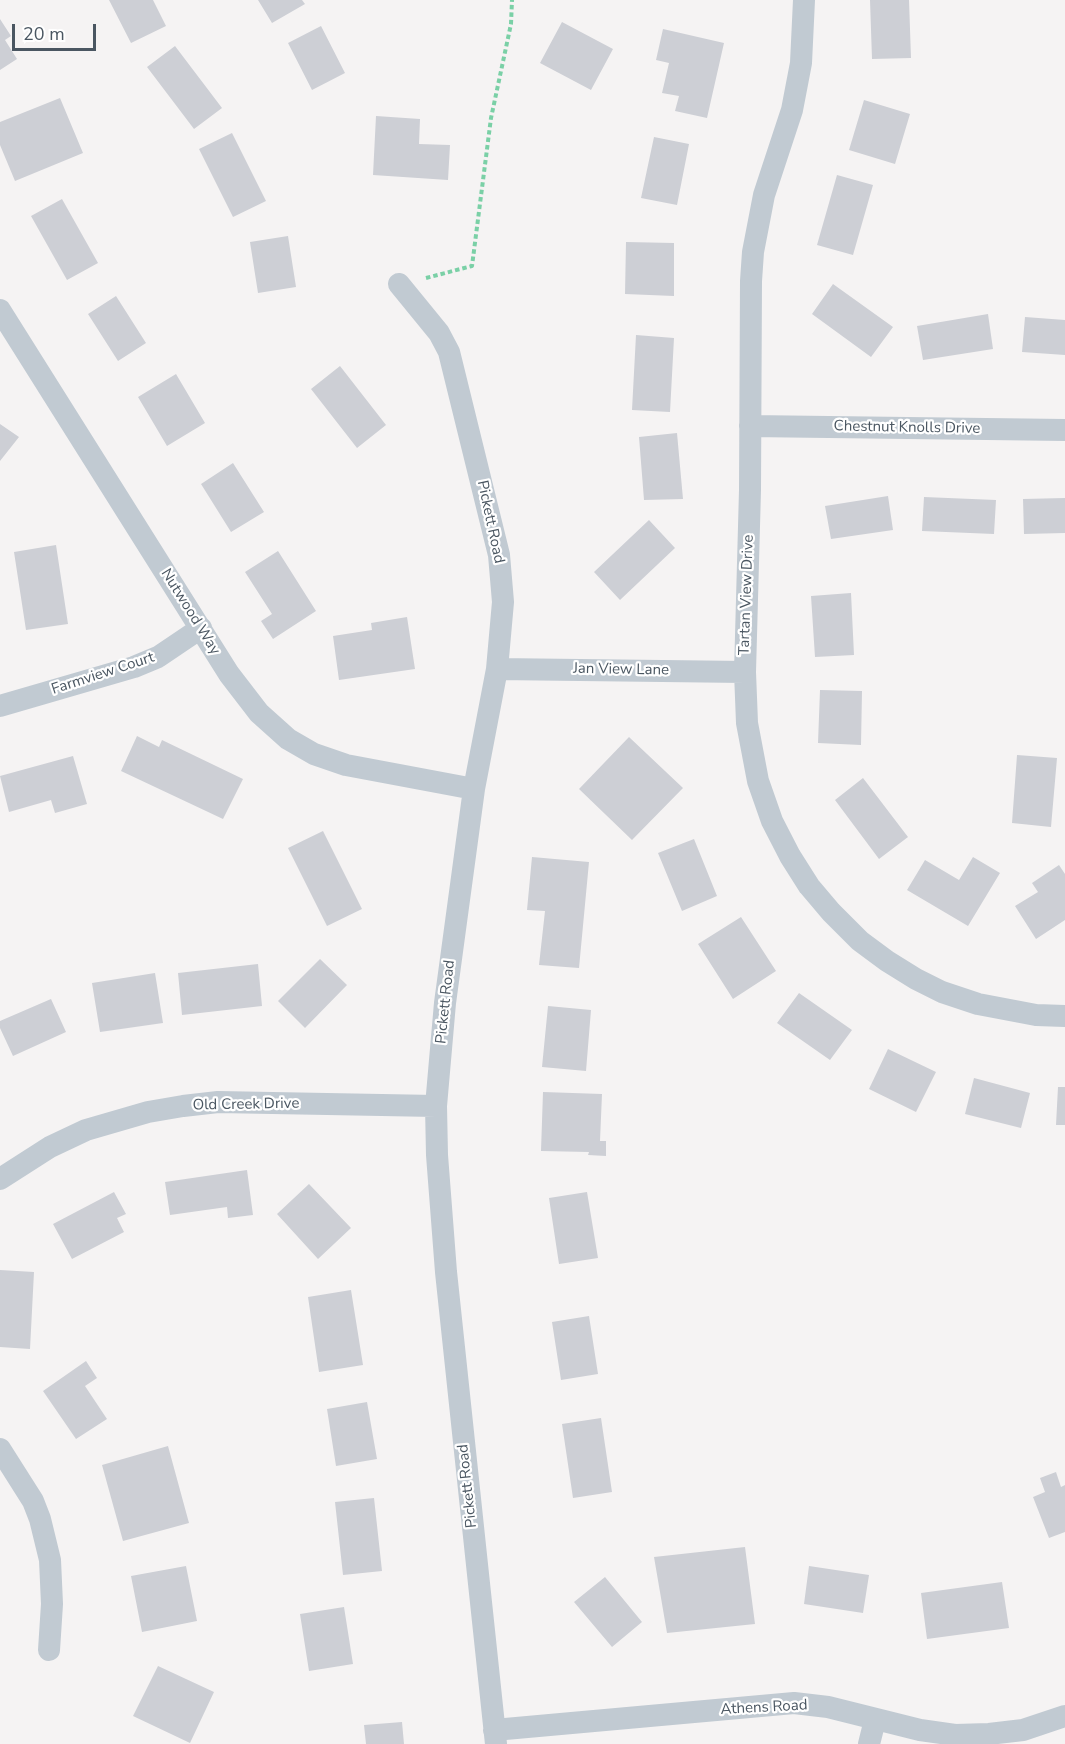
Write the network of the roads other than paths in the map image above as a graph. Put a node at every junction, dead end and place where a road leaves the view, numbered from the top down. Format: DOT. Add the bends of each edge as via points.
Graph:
graph roads {
  1 [pos="804,0"];
  2 [pos="399,284"];
  3 [pos="0,310"];
  4 [pos="750,426"];
  5 [pos="1065,429"];
  6 [pos="201,628"];
  7 [pos="497,669"];
  8 [pos="745,672"];
  9 [pos="0,706"];
  10 [pos="474,789"];
  11 [pos="1065,1016"];
  12 [pos="436,1106"];
  13 [pos="0,1179"];
  14 [pos="0,1449"];
  15 [pos="49,1650"];
  16 [pos="1065,1716"];
  17 [pos="875,1720"];
  18 [pos="495,1737"];
  19 [pos="869,1744"];
  1 -- 4 [label="street, Tartan View Drive" via="801,63 792,110 764,195 753,252"];
  2 -- 7 [label="street, Pickett Road" via="439,333 449,352 476,458 499,555 502,602"];
  3 -- 6 [label="street, Nutwood Way"];
  4 -- 5 [label="street, Chestnut Knolls Drive"];
  4 -- 8 [label="street, Tartan View Drive"];
  6 -- 9 [label="street, Farmview Court" via="158,657 134,667"];
  6 -- 10 [label="street, Nutwood Way" via="229,674 259,712 297,744 346,765"];
  7 -- 8 [label="street, Jan View Lane"];
  7 -- 10 [label="street, Pickett Road"];
  8 -- 11 [label="street, Tartan View Drive" via="747,723 758,781 772,821 790,856 831,912 887,961 942,992 978,1005"];
  10 -- 12 [label="street, Pickett Road" via="445,1003"];
  12 -- 13 [label="street, Old Creek Drive" via="218,1102 183,1106 86,1130 50,1147"];
  12 -- 18 [label="street, Pickett Road" via="446,1272"];
  14 -- 15 [label="street" via="33,1501 50,1560"];
  16 -- 17 [label="street, Athens Road" via="1023,1730 966,1735 920,1731"];
  17 -- 18 [label="street, Athens Road" via="828,1707 794,1703"];
  17 -- 19 [label="street"];
}
